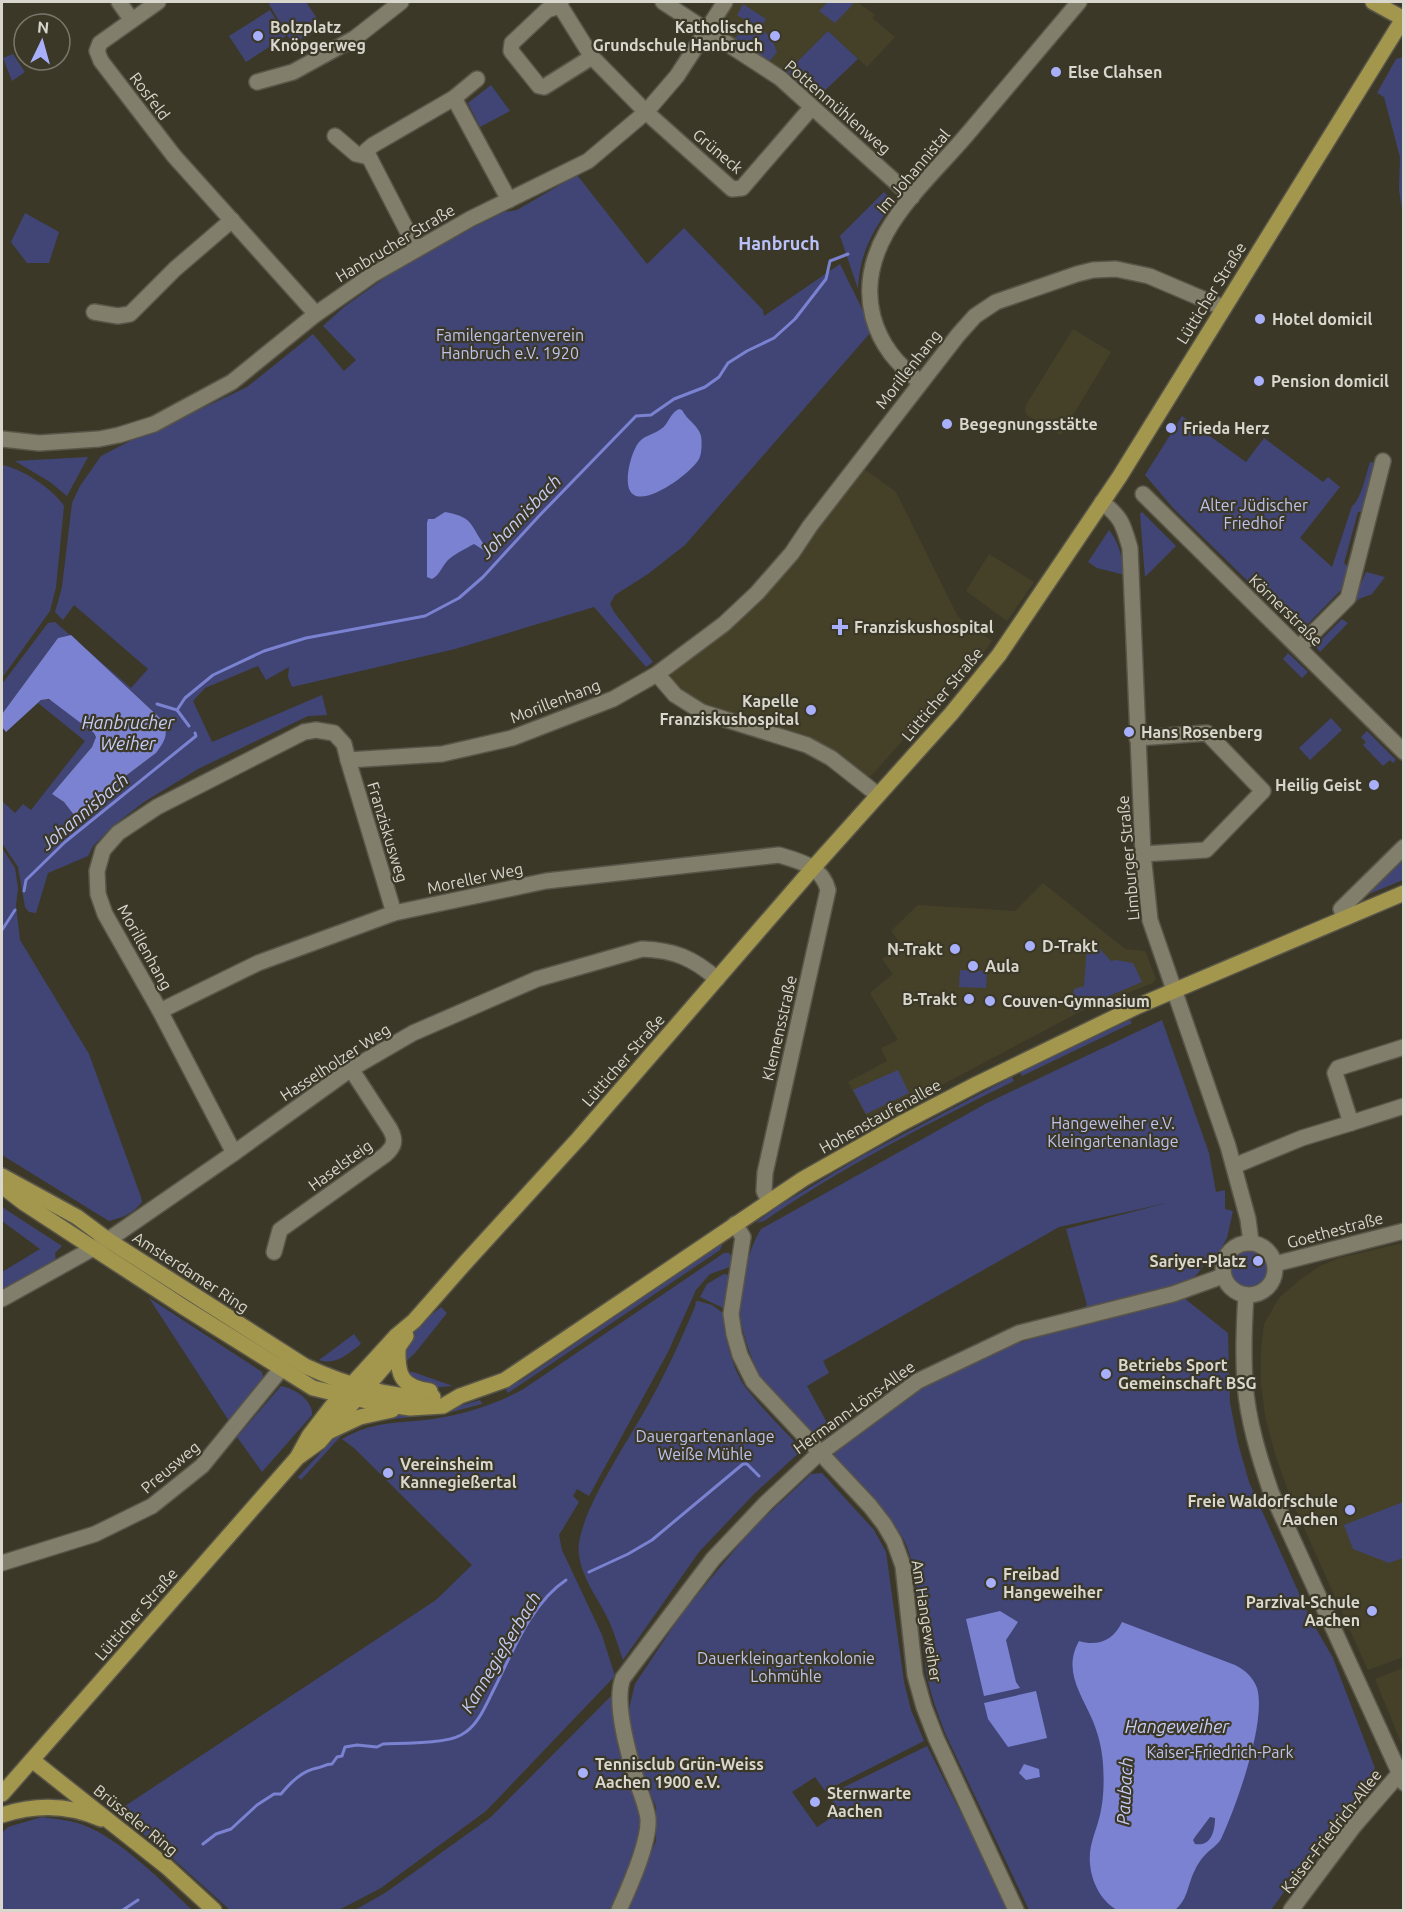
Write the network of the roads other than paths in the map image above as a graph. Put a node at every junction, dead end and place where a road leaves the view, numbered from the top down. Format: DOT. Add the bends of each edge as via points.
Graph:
graph roads {
  1 [pos="119,2"];
  2 [pos="158,2"];
  3 [pos="401,2"];
  4 [pos="663,2"];
  5 [pos="725,2"];
  6 [pos="1078,2"];
  7 [pos="1373,2"];
  8 [pos="561,4"];
  9 [pos="131,19"];
  10 [pos="1403,19"];
  11 [pos="706,30"];
  12 [pos="592,57"];
  13 [pos="477,79"];
  14 [pos="257,82"];
  15 [pos="454,98"];
  16 [pos="812,107"];
  17 [pos="646,112"];
  18 [pos="335,136"];
  19 [pos="369,157"];
  20 [pos="912,197"];
  21 [pos="508,200"];
  22 [pos="232,220"];
  23 [pos="417,248"];
  24 [pos="1224,308"];
  25 [pos="93,312"];
  26 [pos="316,314"];
  27 [pos="920,382"];
  28 [pos="2,439"];
  29 [pos="1383,461"];
  30 [pos="1143,494"];
  31 [pos="1102,502"];
  32 [pos="1299,647"];
  33 [pos="657,674"];
  34 [pos="1137,738"];
  35 [pos="1404,752"];
  36 [pos="348,760"];
  37 [pos="878,795"];
  38 [pos="1404,847"];
  39 [pos="1143,854"];
  40 [pos="813,868"];
  41 [pos="1404,893"];
  42 [pos="394,913"];
  43 [pos="1345,918"];
  44 [pos="717,979"];
  45 [pos="1174,990"];
  46 [pos="160,1011"];
  47 [pos="1404,1047"];
  48 [pos="351,1069"];
  49 [pos="1404,1106"];
  50 [pos="1351,1123"];
  51 [pos="234,1153"];
  52 [pos="1234,1166"];
  53 [pos="2,1176"];
  54 [pos="2,1186"];
  55 [pos="769,1201"];
  56 [pos="735,1224"];
  57 [pos="1404,1231"];
  58 [pos="108,1240"];
  59 [pos="1251,1242"];
  60 [pos="93,1247"];
  61 [pos="274,1252"];
  62 [pos="1275,1264"];
  63 [pos="1223,1276"];
  64 [pos="1246,1295"];
  65 [pos="2,1299"];
  66 [pos="414,1322"];
  67 [pos="398,1348"];
  68 [pos="286,1364"];
  69 [pos="354,1392"];
  70 [pos="458,1396"];
  71 [pos="410,1408"];
  72 [pos="327,1432"];
  73 [pos="820,1453"];
  74 [pos="297,1458"];
  75 [pos="2,1563"];
  76 [pos="32,1760"];
  77 [pos="1401,1778"];
  78 [pos="2,1794"];
  79 [pos="2,1815"];
  80 [pos="118,1827"];
  81 [pos="214,1911"];
  82 [pos="619,1911"];
  83 [pos="1016,1911"];
  84 [pos="1291,1911"];
  1 -- 9 [label="street"];
  2 -- 9 [label="street, Rosfeld"];
  3 -- 14 [label="street" via="355,38 292,72"];
  4 -- 11 [label="street, Pottenmühlenweg"];
  5 -- 11 [label="street, Hanbrucher Straße"];
  6 -- 20 [label="street, Im Johannistal"];
  7 -- 10 [label="main road"];
  8 -- 12 [label="street, Grüneck"];
  8 -- 12 [label="street" via="547,9 512,43 511,51 539,86 544,87"];
  9 -- 22 [label="street, Rosfeld" via="100,43 100,61 174,156"];
  10 -- 24 [label="main road, Lütticher Straße"];
  11 -- 16 [label="street, Pottenmühlenweg" via="780,78"];
  11 -- 17 [label="street, Hanbrucher Straße" via="677,76"];
  12 -- 17 [label="street, Grüneck"];
  13 -- 15 [label="street"];
  15 -- 19 [label="street" via="373,145 366,151"];
  15 -- 21 [label="street"];
  16 -- 17 [label="street, Grüneck" via="742,189 732,189"];
  16 -- 20 [label="street, Pottenmühlenweg"];
  17 -- 21 [label="street, Hanbrucher Straße" via="588,161"];
  18 -- 19 [label="street" via="356,154"];
  19 -- 23 [label="street"];
  20 -- 27 [label="street, Im Johannistal" via="881,239 874,256 869,300 891,356"];
  21 -- 23 [label="street, Hanbrucher Straße"];
  22 -- 25 [label="street" via="130,314"];
  22 -- 26 [label="street, Rosfeld"];
  23 -- 26 [label="street, Hanbrucher Straße"];
  24 -- 27 [label="street, Morillenhang" via="1134,272 1093,270 996,302 975,316"];
  24 -- 31 [label="main road, Lütticher Straße"];
  26 -- 28 [label="street, Hanbrucher Straße" via="232,382 154,424 99,439 39,443"];
  27 -- 33 [label="street, Morillenhang" via="792,553 756,593 723,624"];
  29 -- 32 [label="street" via="1348,598"];
  30 -- 32 [label="street, Körnerstraße"];
  31 -- 34 [label="street, Limburger Straße" via="1123,523 1130,548"];
  31 -- 37 [label="main road, Lütticher Straße" via="999,655"];
  32 -- 35 [label="street, Körnerstraße"];
  33 -- 36 [label="street, Morillenhang" via="613,699 512,738 442,754"];
  33 -- 37 [label="street" via="675,695 702,712 807,745 831,758"];
  34 -- 39 [label="street, Limburger Straße"];
  34 -- 39 [label="street" via="1207,733 1263,791 1206,850"];
  36 -- 42 [label="street, Franziskusweg"];
  36 -- 46 [label="street, Morillenhang" via="344,744 334,733 304,732 157,807 118,833 103,850 97,871 98,894 105,914"];
  37 -- 40 [label="main road, Lütticher Straße"];
  38 -- 43 [label="street" via="1341,909"];
  39 -- 45 [label="street, Limburger Straße" via="1150,920"];
  40 -- 42 [label="street, Moreller Weg" via="779,855 546,881"];
  40 -- 44 [label="main road, Lütticher Straße"];
  40 -- 55 [label="street, Klemensstraße" via="828,890 765,1173 764,1191"];
  41 -- 43 [label="main road, Hohenstaufenallee"];
  42 -- 46 [label="street, Moreller Weg" via="258,963"];
  43 -- 45 [label="main road, Hohenstaufenallee"];
  44 -- 48 [label="street, Hasselholzer Weg" via="674,952 628,952 537,979 413,1033"];
  44 -- 66 [label="main road, Lütticher Straße"];
  45 -- 52 [label="street, Limburger Straße"];
  45 -- 55 [label="main road, Hohenstaufenallee" via="910,1119"];
  46 -- 51 [label="street, Morillenhang"];
  47 -- 50 [label="street" via="1338,1068 1335,1073"];
  48 -- 51 [label="street, Hasselholzer Weg"];
  48 -- 61 [label="street, Haselsteig" via="390,1129 394,1143 386,1155 280,1230"];
  49 -- 50 [label="street"];
  50 -- 52 [label="street"];
  51 -- 58 [label="street, Hasselholzer Weg"];
  52 -- 59 [label="street, Limburger Straße"];
  53 -- 58 [label="main road, Amsterdamer Ring" via="77,1217"];
  54 -- 60 [label="main road, Amsterdamer Ring"];
  55 -- 56 [label="main road, Hohenstaufenallee"];
  56 -- 70 [label="main road, Hohenstaufenallee" via="505,1380"];
  56 -- 73 [label="street" via="743,1237 731,1314 740,1355 753,1381"];
  57 -- 62 [label="street, Goethestraße"];
  58 -- 60 [label="street, Hasselholzer Weg"];
  58 -- 68 [label="main road, Amsterdamer Ring"];
  59 -- 62 [label="street" via="1266,1248"];
  59 -- 63 [label="street" via="1227,1253"];
  60 -- 65 [label="street, Hasselholzer Weg"];
  60 -- 68 [label="main road, Amsterdamer Ring"];
  62 -- 64 [label="street" via="1274,1279 1264,1291"];
  63 -- 64 [label="street" via="1231,1288"];
  63 -- 73 [label="street, Hermann-Löns-Allee" via="1173,1294 1019,1333 928,1375"];
  64 -- 77 [label="street" via="1245,1384 1259,1455 1271,1492"];
  66 -- 67 [label="main road, Lütticher Straße"];
  66 -- 69 [label="main road, Lütticher Straße" via="396,1336"];
  67 -- 69 [label="main road, Lütticher Straße"];
  67 -- 70 [label="main road" via="399,1372 408,1384 415,1389"];
  68 -- 69 [label="main road, Amsterdamer Ring" via="330,1377"];
  68 -- 75 [label="street, Preusweg" via="202,1466 152,1506 95,1534"];
  69 -- 70 [label="main road, Hohenstaufenallee" via="418,1398"];
  69 -- 71 [label="main road, Hohenstaufenallee"];
  69 -- 72 [label="main road, Lütticher Straße"];
  69 -- 74 [label="main road, Lütticher Straße" via="309,1436"];
  70 -- 71 [label="main road, Hohenstaufenallee" via="442,1406"];
  71 -- 72 [label="main road" via="372,1413"];
  72 -- 74 [label="main road, Lütticher Straße"];
  73 -- 82 [label="street, Hermann-Löns-Allee" via="713,1559 618,1689 625,1740 648,1820 646,1837"];
  73 -- 83 [label="street, Am Hangeweiher" via="870,1506 894,1541 903,1566 915,1675 924,1707"];
  74 -- 76 [label="main road, Lütticher Straße"];
  76 -- 78 [label="main road, Lütticher Straße"];
  76 -- 80 [label="main road, Brüsseler Ring"];
  77 -- 84 [label="street, Kaiser-Friedrich-Allee" via="1354,1826"];
  79 -- 80 [label="main road" via="37,1806 63,1807"];
  80 -- 81 [label="main road, Brüsseler Ring"];
}
